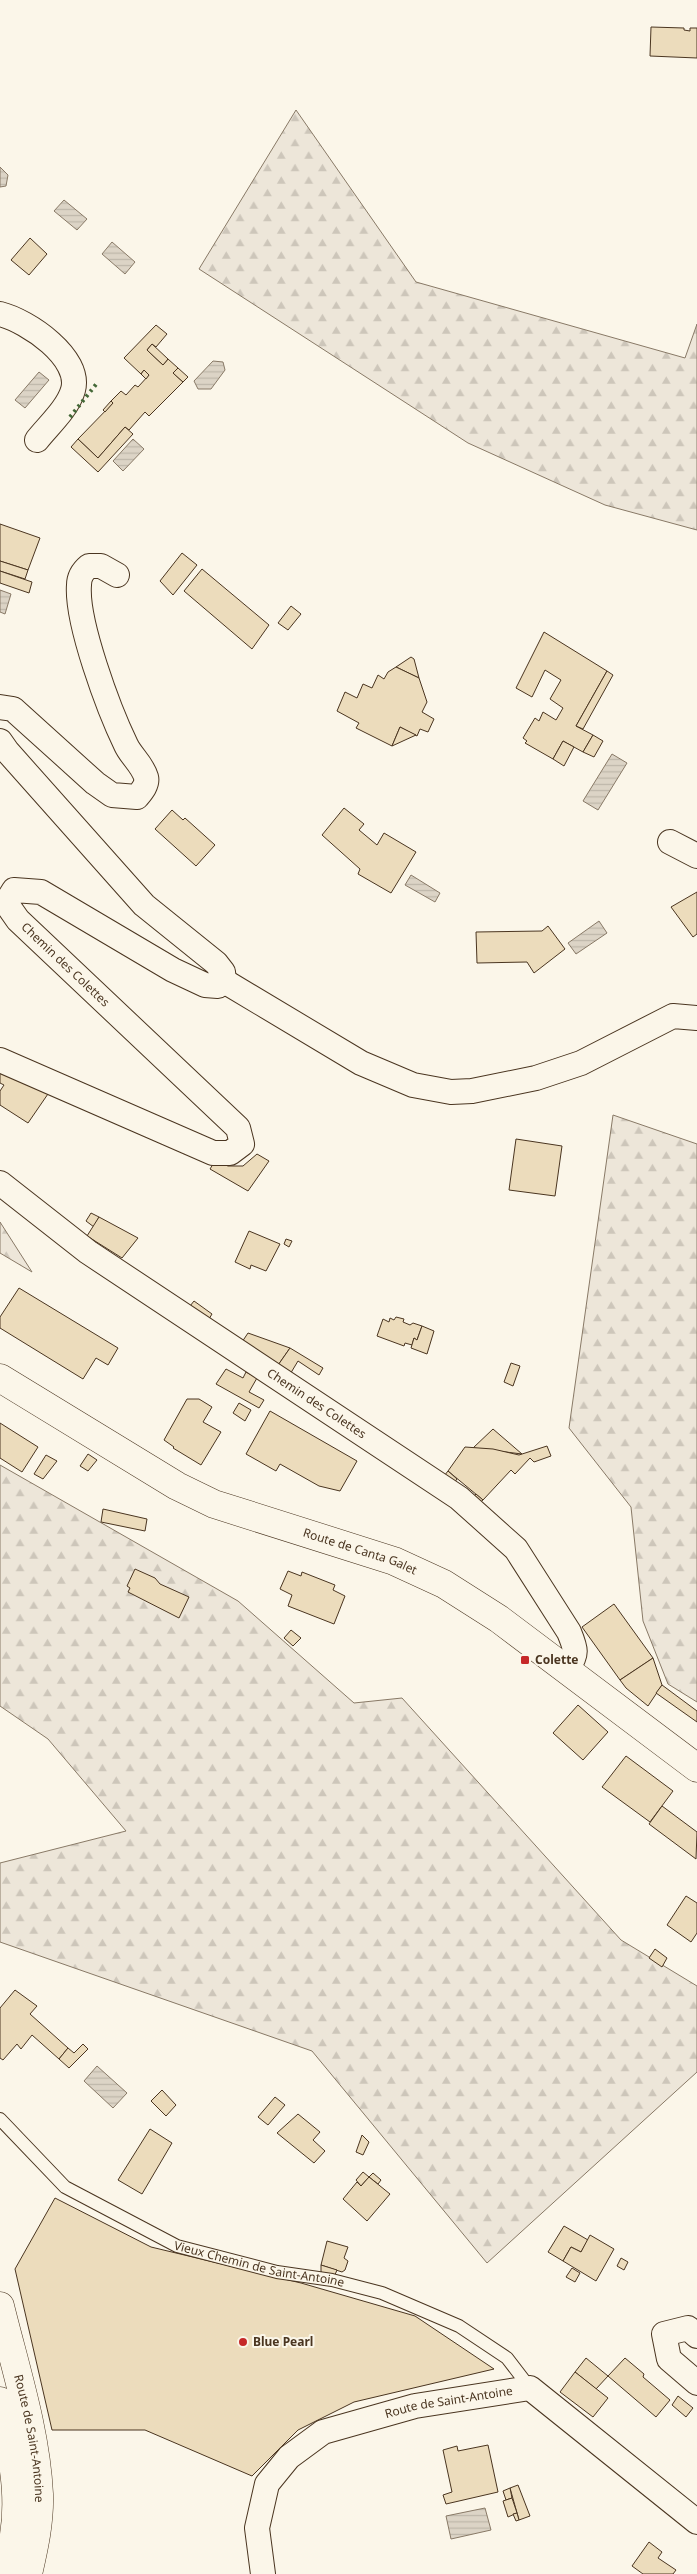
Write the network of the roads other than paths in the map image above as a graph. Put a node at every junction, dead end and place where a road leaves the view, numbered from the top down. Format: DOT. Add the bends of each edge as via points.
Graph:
graph roads {
  1 [pos="0,314"];
  2 [pos="37,440"];
  3 [pos="117,575"];
  4 [pos="0,707"];
  5 [pos="0,741"];
  6 [pos="670,842"];
  7 [pos="697,856"];
  8 [pos="224,981"];
  9 [pos="697,1018"];
  10 [pos="0,1060"];
  11 [pos="0,1183"];
  12 [pos="0,1378"];
  13 [pos="567,1669"];
  14 [pos="697,1768"];
  15 [pos="0,2119"];
  16 [pos="0,2306"];
  17 [pos="697,2336"];
  18 [pos="697,2383"];
  19 [pos="530,2388"];
  20 [pos="0,2401"];
  21 [pos="697,2522"];
  22 [pos="3,2574"];
  23 [pos="28,2574"];
  24 [pos="263,2574"];
  1 -- 2 [label="street" via="22,321 72,366 73,392"];
  3 -- 4 [label="street" via="101,566 89,566 82,571 80,607 114,719 146,779 144,789 137,797 112,795 13,709"];
  5 -- 8 [label="street" via="144,905 216,963 223,972"];
  6 -- 7 [label="street"];
  8 -- 9 [label="street" via="362,1063 413,1085 450,1092 472,1091 536,1078 581,1063 673,1016"];
  8 -- 10 [label="street, Chemin des Colettes" via="218,986 205,985 40,892 14,890 6,903 18,920 238,1128 242,1144 230,1153 213,1153 194,1147"];
  11 -- 13 [label="street, Chemin des Colettes" via="88,1252 459,1498 516,1549 569,1632 574,1659"];
  12 -- 13 [label="main road, Route de Canta Galet" via="176,1486 214,1504 394,1561 444,1584"];
  13 -- 14 [label="main road, Route de Canta Galet"];
  15 -- 19 [label="lane, Vieux Chemin de Saint-Antoine" via="65,2187 176,2246 277,2272 332,2280 382,2293 459,2326 507,2358"];
  16 -- 23 [label="main road, Route de Saint-Antoine" via="30,2433 39,2495 38,2521"];
  17 -- 18 [label="street" via="688,2328 664,2334 669,2358"];
  19 -- 21 [label="street, Route de Saint-Antoine"];
  19 -- 24 [label="street, Route de Saint-Antoine" via="415,2406 323,2432 289,2457 267,2484 258,2528"];
  20 -- 22 [label="main road, Route de Saint-Antoine" via="17,2493 17,2518"];
}
